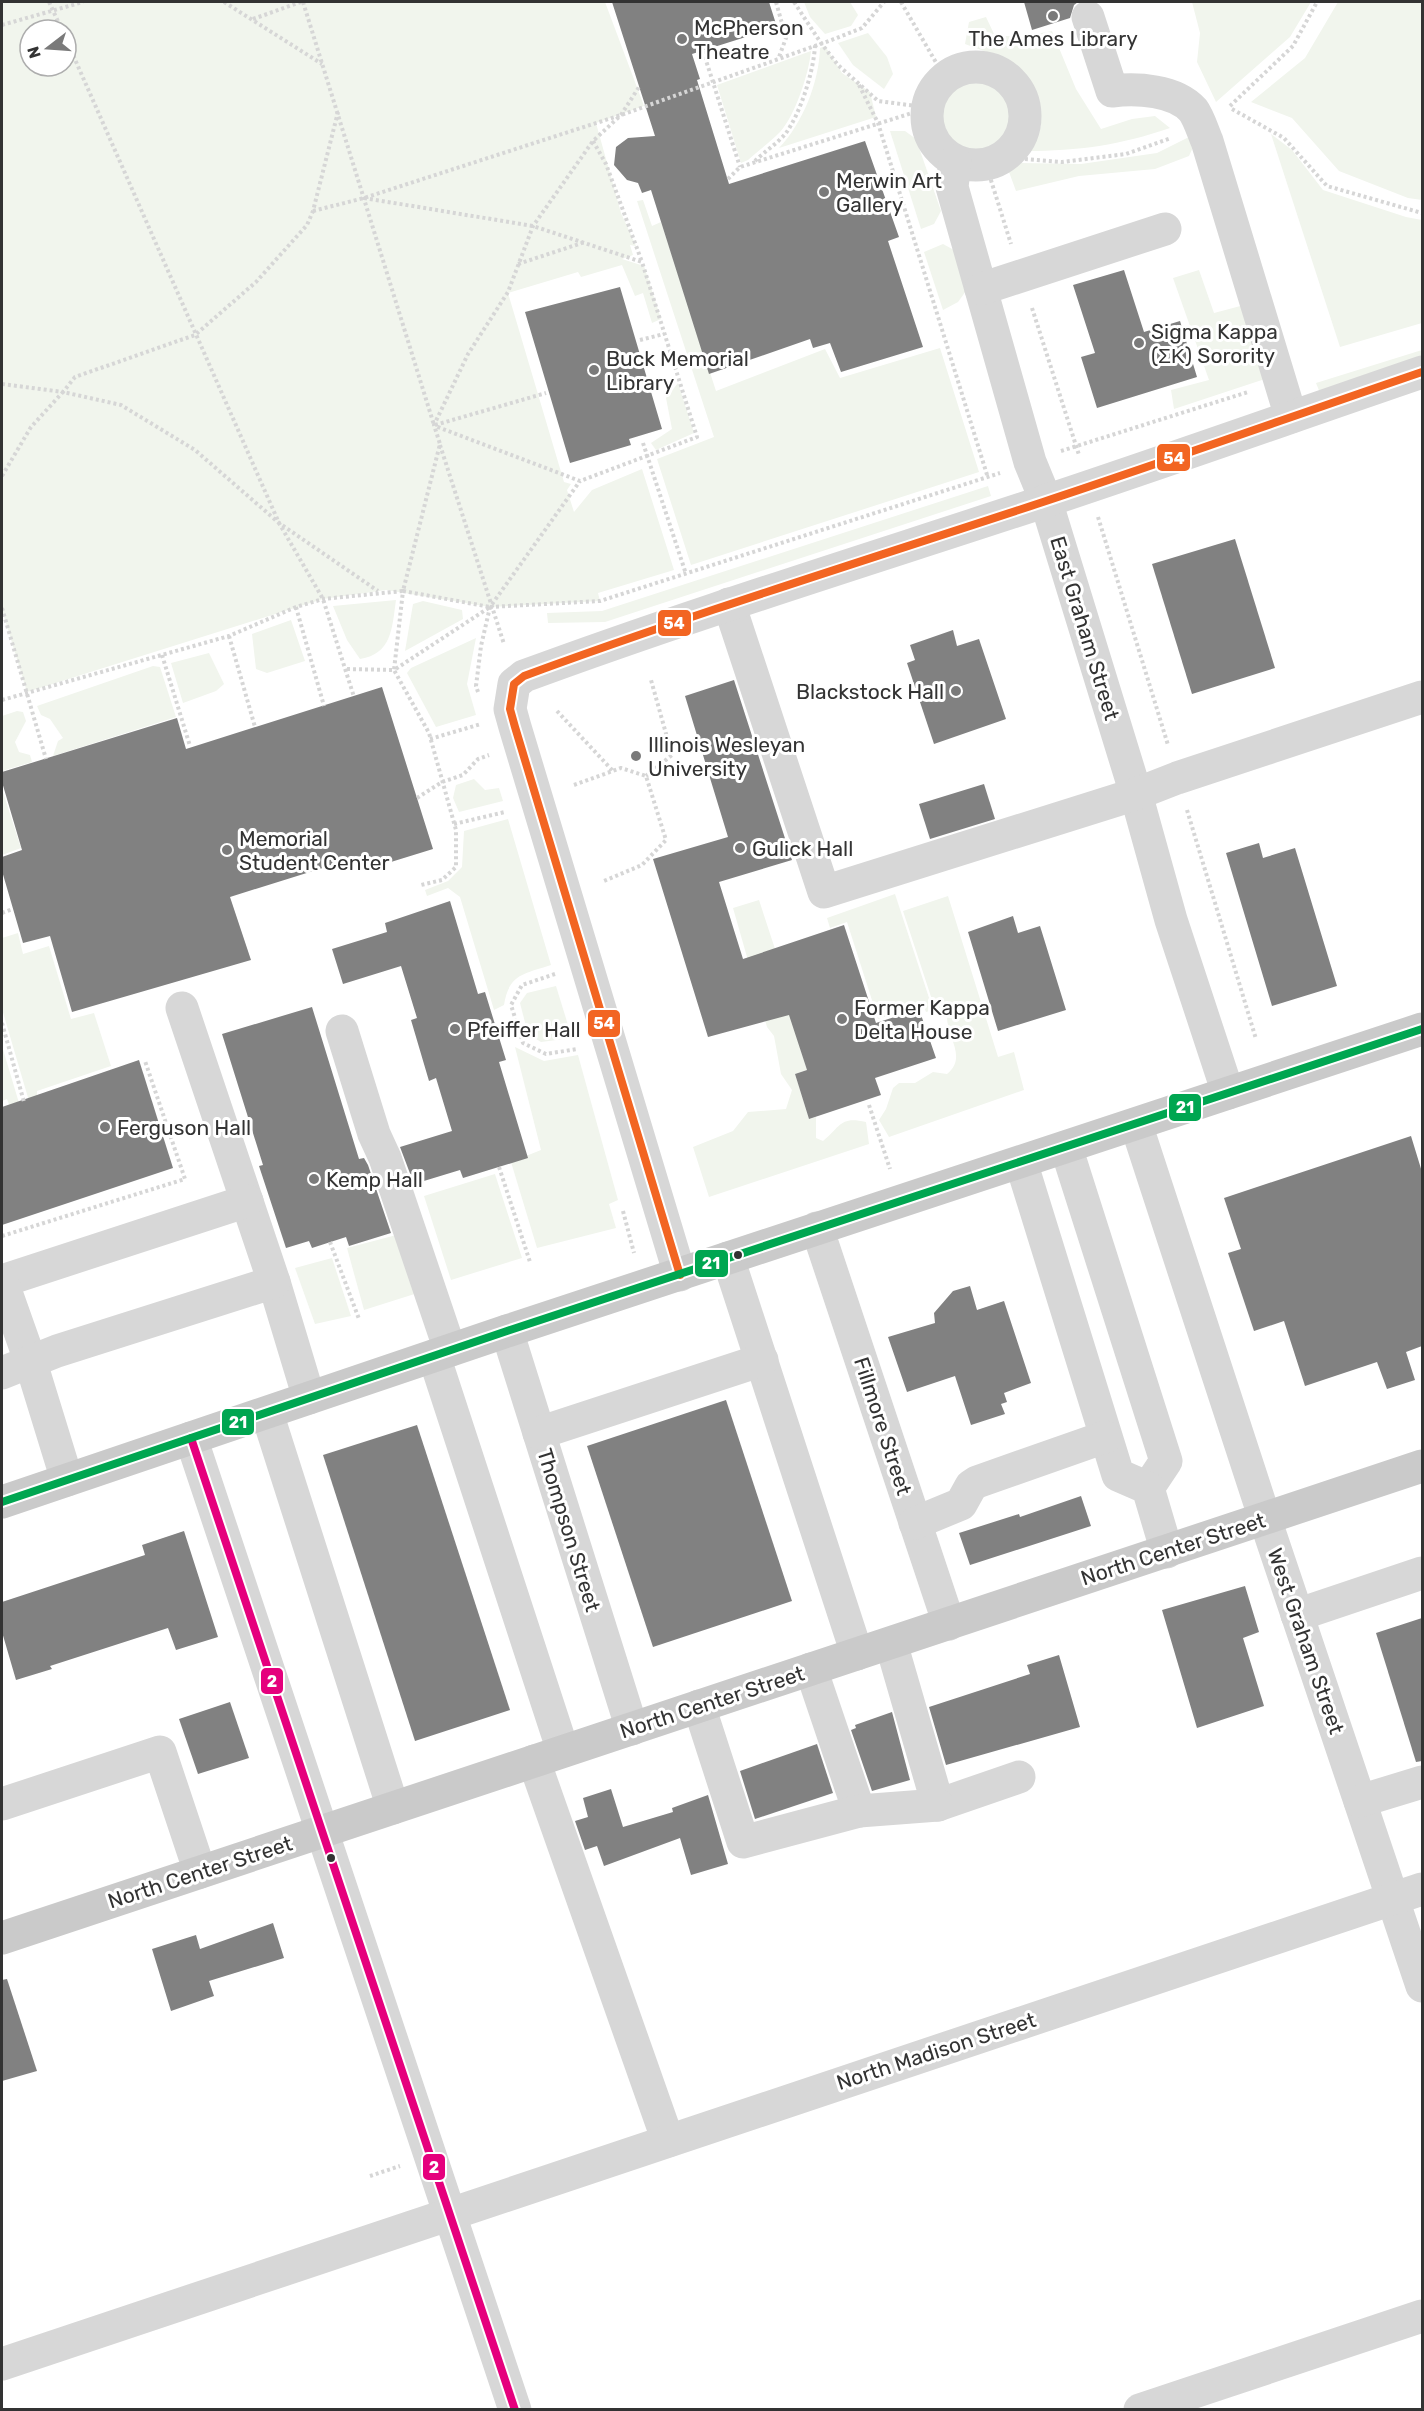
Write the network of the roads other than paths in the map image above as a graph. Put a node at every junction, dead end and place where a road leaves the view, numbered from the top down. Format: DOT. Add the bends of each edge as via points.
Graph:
graph roads {
  1 [pos="1088,17"];
  2 [pos="970,163"];
  3 [pos="1165,230"];
  4 [pos="981,289"];
  5 [pos="1422,372"];
  6 [pos="1291,417"];
  7 [pos="1046,501"];
  8 [pos="729,604"];
  9 [pos="1422,697"];
  10 [pos="1136,794"];
  11 [pos="182,1008"];
  12 [pos="1422,1029"];
  13 [pos="342,1031"];
  14 [pos="1228,1093"];
  15 [pos="1136,1124"];
  16 [pos="1066,1147"];
  17 [pos="1021,1162"];
  18 [pos="247,1201"];
  19 [pos="817,1228"];
  20 [pos="728,1258"];
  21 [pos="680,1275"];
  22 [pos="2,1281"];
  23 [pos="274,1282"];
  24 [pos="507,1331"];
  25 [pos="442,1353"];
  26 [pos="762,1360"];
  27 [pos="16,1368"];
  28 [pos="309,1398"];
  29 [pos="267,1413"];
  30 [pos="539,1433"];
  31 [pos="1105,1437"];
  32 [pos="191,1438"];
  33 [pos="1422,1466"];
  34 [pos="67,1480"];
  35 [pos="1148,1488"];
  36 [pos="2,1502"];
  37 [pos="1265,1519"];
  38 [pos="915,1522"];
  39 [pos="1167,1552"];
  40 [pos="1422,1573"];
  41 [pos="1297,1615"];
  42 [pos="949,1624"];
  43 [pos="891,1643"];
  44 [pos="857,1654"];
  45 [pos="811,1669"];
  46 [pos="699,1706"];
  47 [pos="632,1729"];
  48 [pos="548,1756"];
  49 [pos="1019,1777"];
  50 [pos="1422,1782"];
  51 [pos="1360,1801"];
  52 [pos="2,1804"];
  53 [pos="938,1805"];
  54 [pos="393,1808"];
  55 [pos="859,1810"];
  56 [pos="320,1833"];
  57 [pos="200,1872"];
  58 [pos="1408,1894"];
  59 [pos="2,1938"];
  60 [pos="1422,1986"];
  61 [pos="668,2141"];
  62 [pos="449,2215"];
  63 [pos="1422,2316"];
  64 [pos="2,2364"];
  65 [pos="514,2409"];
  66 [pos="1140,2409"];
  1 -- 6 [label="street" via="1112,91 1154,92 1172,97 1193,111 1207,141"];
  2 -- 2 [label="street" via="1006,155 1017,141 1025,119 1016,89 991,69 959,70 945,78 935,89 928,108 931,137 941,151"];
  2 -- 4 [label="street, East Graham Street" via="952,187"];
  3 -- 4 [label="street"];
  4 -- 7 [label="street, East Graham Street" via="1030,462"];
  5 -- 6 [label="street"];
  6 -- 7 [label="street"];
  7 -- 8 [label="street"];
  7 -- 10 [label="street, East Graham Street"];
  8 -- 10 [label="street" via="824,891"];
  8 -- 21 [label="street" via="534,672 514,684 510,709"];
  9 -- 10 [label="street"];
  10 -- 14 [label="street, East Graham Street" via="1171,920"];
  11 -- 18 [label="street"];
  12 -- 14 [label="main road"];
  13 -- 25 [label="street" via="385,1158"];
  14 -- 15 [label="main road"];
  15 -- 16 [label="main road"];
  15 -- 37 [label="street, West Graham Street"];
  16 -- 17 [label="main road"];
  16 -- 35 [label="street" via="1166,1461"];
  17 -- 19 [label="main road"];
  17 -- 31 [label="street"];
  18 -- 22 [label="street"];
  18 -- 23 [label="street"];
  19 -- 20 [label="main road"];
  19 -- 38 [label="street, Fillmore Street"];
  20 -- 21 [label="main road"];
  20 -- 26 [label="street"];
  21 -- 24 [label="main road"];
  22 -- 27 [label="street"];
  23 -- 27 [label="street" via="57,1351"];
  23 -- 28 [label="street"];
  24 -- 25 [label="main road"];
  24 -- 30 [label="street, Thompson Street"];
  25 -- 28 [label="main road"];
  25 -- 48 [label="street"];
  26 -- 30 [label="street"];
  26 -- 44 [label="street"];
  27 -- 34 [label="street"];
  28 -- 29 [label="main road"];
  29 -- 32 [label="main road"];
  29 -- 54 [label="street"];
  30 -- 47 [label="street, Thompson Street"];
  31 -- 35 [label="street" via="1118,1475"];
  31 -- 38 [label="street" via="977,1482 961,1504"];
  32 -- 34 [label="main road"];
  32 -- 56 [label="street"];
  33 -- 37 [label="main road, North Center Street"];
  34 -- 36 [label="main road"];
  35 -- 39 [label="street"];
  37 -- 39 [label="main road, North Center Street"];
  37 -- 41 [label="street, West Graham Street"];
  38 -- 42 [label="street, Fillmore Street"];
  39 -- 42 [label="main road, North Center Street"];
  40 -- 41 [label="street"];
  41 -- 51 [label="street, West Graham Street"];
  42 -- 43 [label="main road, North Center Street"];
  43 -- 44 [label="main road, North Center Street"];
  43 -- 53 [label="street"];
  44 -- 45 [label="main road, North Center Street"];
  45 -- 46 [label="main road, North Center Street"];
  45 -- 55 [label="street"];
  46 -- 47 [label="main road, North Center Street"];
  46 -- 55 [label="street" via="743,1842"];
  47 -- 48 [label="main road, North Center Street"];
  48 -- 54 [label="main road, North Center Street"];
  48 -- 61 [label="street"];
  49 -- 53 [label="street"];
  50 -- 51 [label="street"];
  51 -- 58 [label="street, West Graham Street"];
  52 -- 57 [label="street" via="160,1752"];
  53 -- 55 [label="street"];
  54 -- 56 [label="main road, North Center Street"];
  56 -- 57 [label="main road, North Center Street"];
  56 -- 62 [label="street"];
  57 -- 59 [label="main road, North Center Street"];
  58 -- 60 [label="street, West Graham Street"];
  58 -- 61 [label="street, North Madison Street"];
  61 -- 62 [label="street, North Madison Street"];
  62 -- 64 [label="street, North Madison Street"];
  62 -- 65 [label="street"];
  63 -- 66 [label="street"];
}
